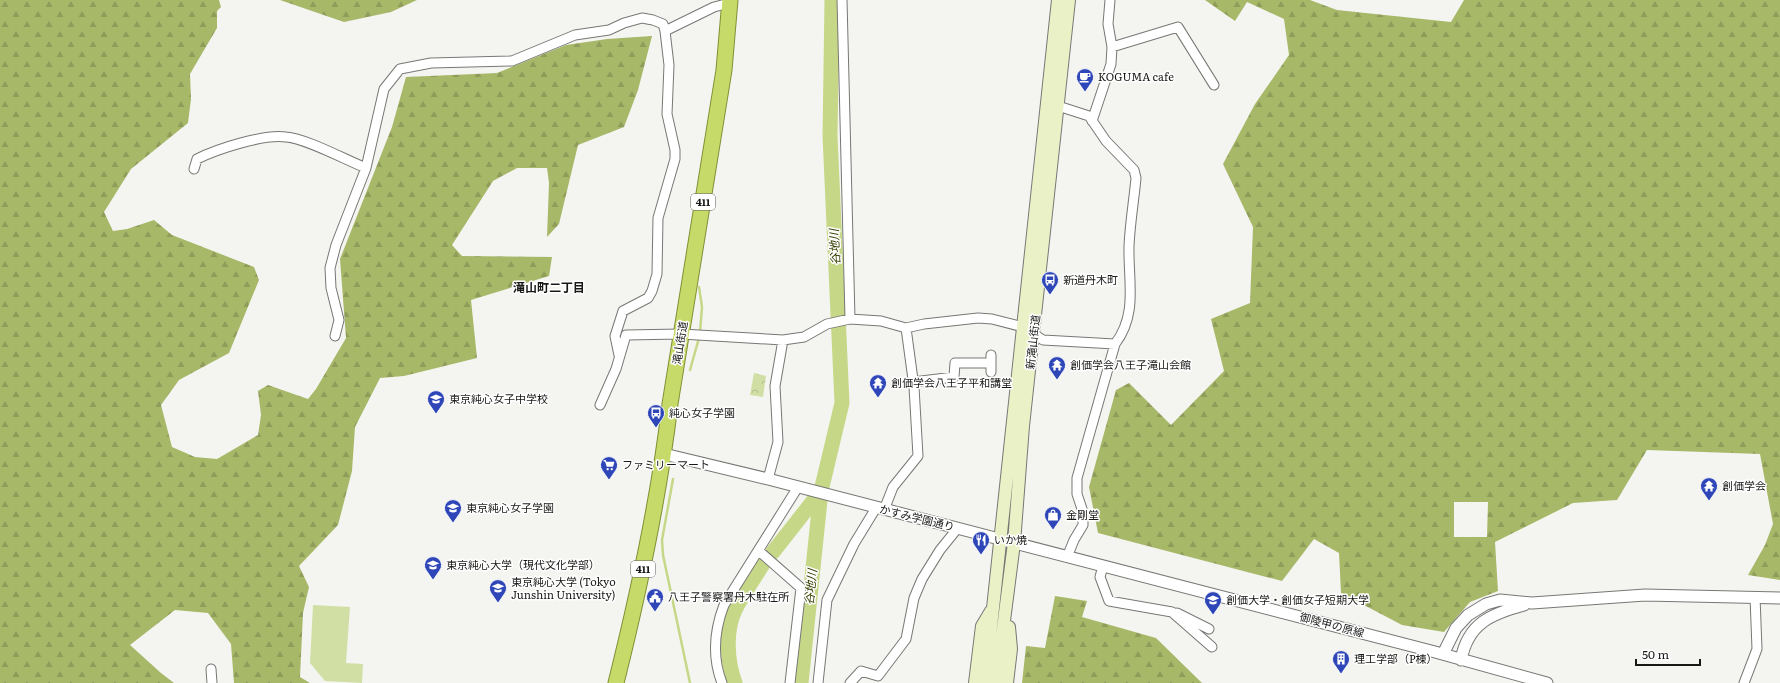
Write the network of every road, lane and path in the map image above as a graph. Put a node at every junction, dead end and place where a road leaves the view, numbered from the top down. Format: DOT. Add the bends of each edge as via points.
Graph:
graph roads {
  1 [pos="842,0"];
  2 [pos="1058,0"];
  3 [pos="1069,0"];
  4 [pos="1110,0"];
  5 [pos="730,2"];
  6 [pos="1060,29"];
  7 [pos="666,31"];
  8 [pos="1112,47"];
  9 [pos="1214,85"];
  10 [pos="1058,106"];
  11 [pos="1092,121"];
  12 [pos="366,168"];
  13 [pos="194,169"];
  14 [pos="849,319"];
  15 [pos="906,328"];
  16 [pos="1028,330"];
  17 [pos="681,334"];
  18 [pos="335,336"];
  19 [pos="783,340"];
  20 [pos="1115,344"];
  21 [pos="620,357"];
  22 [pos="991,363"];
  23 [pos="913,382"];
  24 [pos="600,405"];
  25 [pos="664,454"];
  26 [pos="768,479"];
  27 [pos="801,488"];
  28 [pos="880,509"];
  29 [pos="957,528"];
  30 [pos="1000,540"];
  31 [pos="1014,543"];
  32 [pos="759,551"];
  33 [pos="1067,556"];
  34 [pos="1103,566"];
  35 [pos="1755,597"];
  36 [pos="1780,598"];
  37 [pos="1007,602"];
  38 [pos="1532,603"];
  39 [pos="993,607"];
  40 [pos="1172,612"];
  41 [pos="1209,629"];
  42 [pos="1212,647"];
  43 [pos="1442,654"];
  44 [pos="1461,660"];
  45 [pos="212,669"];
  46 [pos="212,683"];
  47 [pos="616,683"];
  48 [pos="722,683"];
  49 [pos="790,683"];
  50 [pos="818,683"];
  51 [pos="850,683"];
  52 [pos="975,683"];
  53 [pos="985,683"];
  54 [pos="996,683"];
  55 [pos="1007,683"];
  56 [pos="1547,683"];
  57 [pos="1744,683"];
  1 -- 14 [label="street"];
  2 -- 6 [label="main road, 新滝山街道"];
  3 -- 6 [label="main road, 新滝山街道"];
  4 -- 8 [label="street" via="1108,24"];
  5 -- 7 [label="street" via="714,7"];
  5 -- 17 [label="highway, 滝山街道 / 411" via="724,70"];
  6 -- 10 [label="main road, 新滝山街道"];
  6 -- 16 [label="main road, 新滝山街道"];
  7 -- 12 [label="street" via="663,24 642,18 609,30 575,34 512,61 430,63 400,70 384,89"];
  7 -- 21 [label="street" via="669,65 667,114 675,159 658,218 657,274 648,298 623,312 615,336"];
  8 -- 9 [label="street" via="1178,27"];
  8 -- 11 [label="street" via="1111,64"];
  10 -- 11 [label="street" via="1089,116"];
  10 -- 16 [label="main road, 新滝山街道"];
  11 -- 20 [label="street" via="1106,142 1134,170 1136,178 1129,244 1132,298 1123,334"];
  12 -- 13 [label="street" via="286,136 212,151 197,159"];
  12 -- 18 [label="street" via="336,245 330,268 331,288 339,320"];
  14 -- 15 [label="street" via="881,321"];
  14 -- 19 [label="street" via="827,324 804,337"];
  15 -- 16 [label="street" via="978,318 992,319"];
  15 -- 23 [label="street"];
  16 -- 20 [label="street" via="1043,340"];
  16 -- 30 [label="main road, 新滝山街道"];
  16 -- 31 [label="main road, 新滝山街道"];
  17 -- 19 [label="street"];
  17 -- 21 [label="street" via="626,335"];
  17 -- 25 [label="highway, 滝山街道 / 411"];
  19 -- 26 [label="street" via="775,386 778,442"];
  20 -- 33 [label="street" via="1077,478 1077,494 1083,525"];
  21 -- 24 [label="street"];
  22 -- 23 [label="street" via="955,363 954,377"];
  23 -- 28 [label="street" via="918,456 892,487"];
  25 -- 26 [label="street"];
  25 -- 47 [label="highway, 滝山街道 / 411" via="636,605"];
  26 -- 27 [label="street"];
  27 -- 28 [label="street, かすみ学園通り"];
  27 -- 32 [label="street"];
  28 -- 29 [label="street, かすみ学園通り"];
  28 -- 50 [label="street" via="854,544 827,600"];
  29 -- 30 [label="street, かすみ学園通り"];
  29 -- 51 [label="street" via="922,579 914,598 906,639 878,676 861,672"];
  30 -- 31 [label="street, 御陵甲の原線"];
  30 -- 39 [label="main road, 新滝山街道"];
  31 -- 33 [label="street, 御陵甲の原線"];
  31 -- 37 [label="main road, 新滝山街道"];
  32 -- 48 [label="street" via="724,605 718,620 716,663"];
  32 -- 49 [label="street" via="801,588"];
  33 -- 34 [label="street, 御陵甲の原線"];
  34 -- 40 [label="street" via="1100,577 1109,601"];
  34 -- 43 [label="street, 御陵甲の原線"];
  35 -- 36 [label="street"];
  35 -- 38 [label="street" via="1645,594"];
  35 -- 57 [label="street" via="1757,649"];
  37 -- 54 [label="main road, 新滝山街道"];
  37 -- 55 [label="main road" via="1011,649"];
  38 -- 43 [label="street" via="1500,600 1486,604 1468,615 1460,624"];
  38 -- 44 [label="street" via="1500,611 1476,628 1468,638"];
  39 -- 52 [label="main road" via="982,626"];
  39 -- 53 [label="main road, 新滝山街道"];
  40 -- 41 [label="street"];
  40 -- 42 [label="street"];
  43 -- 44 [label="street, 御陵甲の原線"];
  44 -- 56 [label="street, 御陵甲の原線"];
  45 -- 46 [label="street"];
}
